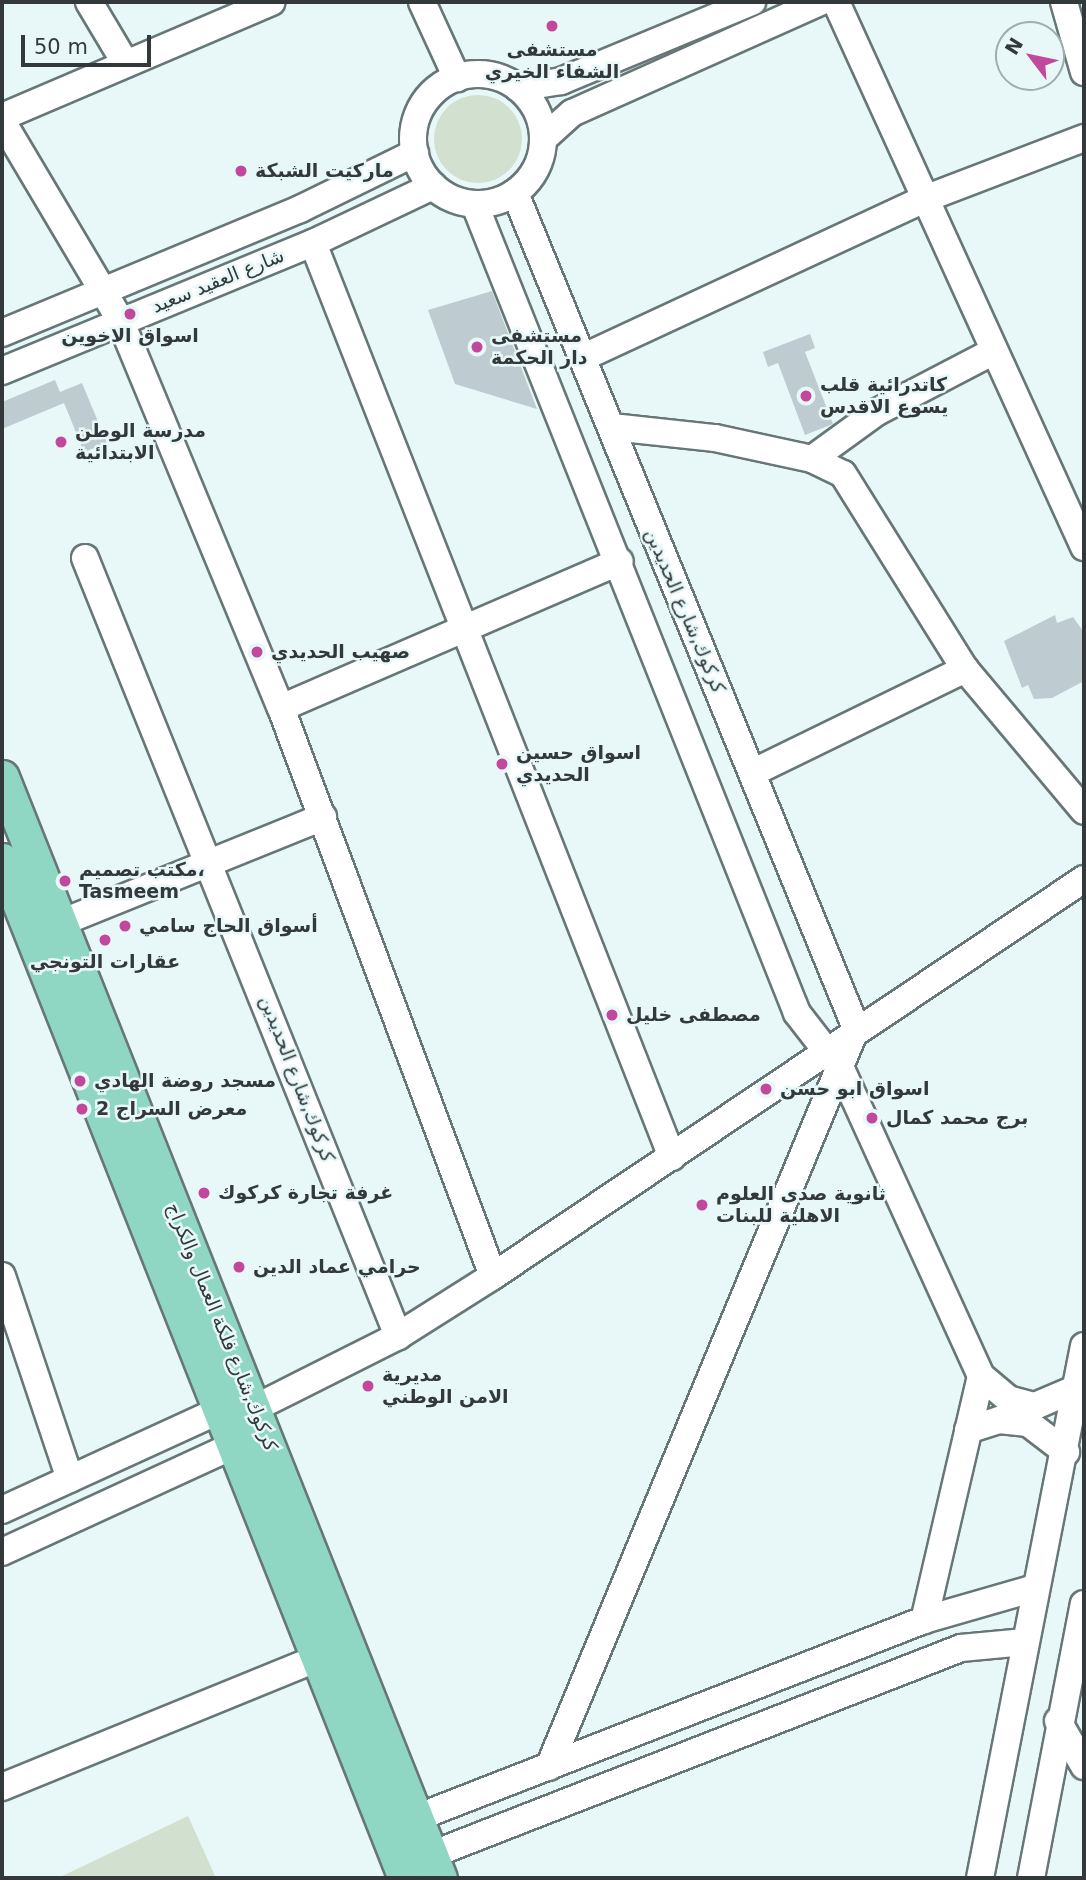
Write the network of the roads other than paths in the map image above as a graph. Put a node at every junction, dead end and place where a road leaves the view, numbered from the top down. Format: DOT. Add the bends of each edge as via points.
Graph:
graph roads {
  1 [pos="89,2"];
  2 [pos="270,2"];
  3 [pos="422,2"];
  4 [pos="752,2"];
  5 [pos="820,2"];
  6 [pos="836,2"];
  7 [pos="1064,2"];
  8 [pos="697,12"];
  9 [pos="126,64"];
  10 [pos="1084,72"];
  11 [pos="457,78"];
  12 [pos="518,88"];
  13 [pos="2,119"];
  14 [pos="1084,138"];
  15 [pos="543,139"];
  16 [pos="415,153"];
  17 [pos="432,186"];
  18 [pos="515,193"];
  19 [pos="927,198"];
  20 [pos="475,205"];
  21 [pos="313,243"];
  22 [pos="106,289"];
  23 [pos="120,320"];
  24 [pos="2,333"];
  25 [pos="994,351"];
  26 [pos="584,357"];
  27 [pos="2,371"];
  28 [pos="612,427"];
  29 [pos="812,459"];
  30 [pos="1084,547"];
  31 [pos="85,558"];
  32 [pos="620,561"];
  33 [pos="467,633"];
  34 [pos="702,650"];
  35 [pos="660,664"];
  36 [pos="965,670"];
  37 [pos="281,708"];
  38 [pos="754,772"];
  39 [pos="2,777"];
  40 [pos="1084,811"];
  41 [pos="323,817"];
  42 [pos="2,860"];
  43 [pos="211,860"];
  44 [pos="1084,879"];
  45 [pos="58,924"];
  46 [pos="856,1028"];
  47 [pos="825,1050"];
  48 [pos="842,1071"];
  49 [pos="671,1157"];
  50 [pos="2,1276"];
  51 [pos="493,1276"];
  52 [pos="398,1336"];
  53 [pos="1084,1346"];
  54 [pos="981,1376"];
  55 [pos="1077,1388"];
  56 [pos="255,1408"];
  57 [pos="216,1412"];
  58 [pos="968,1430"];
  59 [pos="230,1447"];
  60 [pos="1066,1452"];
  61 [pos="69,1479"];
  62 [pos="2,1510"];
  63 [pos="2,1552"];
  64 [pos="1035,1588"];
  65 [pos="1084,1604"];
  66 [pos="924,1620"];
  67 [pos="1025,1642"];
  68 [pos="318,1658"];
  69 [pos="1066,1689"];
  70 [pos="1084,1713"];
  71 [pos="1058,1721"];
  72 [pos="1084,1766"];
  73 [pos="549,1767"];
  74 [pos="2,1787"];
  75 [pos="401,1823"];
  76 [pos="419,1869"];
  77 [pos="980,1878"];
  78 [pos="1031,1878"];
  1 -- 9 [label="street"];
  2 -- 9 [label="street"];
  3 -- 11 [label="street"];
  4 -- 8 [label="street"];
  5 -- 15 [label="street" via="572,113"];
  6 -- 19 [label="street"];
  7 -- 10 [label="street"];
  8 -- 12 [label="street" via="561,81"];
  9 -- 13 [label="street"];
  11 -- 12 [label="street" via="488,76"];
  11 -- 16 [label="street" via="440,87 418,116"];
  12 -- 15 [label="street" via="533,104"];
  13 -- 22 [label="street"];
  14 -- 19 [label="street"];
  15 -- 18 [label="street" via="536,170"];
  16 -- 17 [label="street"];
  16 -- 22 [label="street, شارع العقيد سعيد" via="300,209"];
  17 -- 20 [label="street"];
  17 -- 21 [label="street, شارع العقيد سعيد"];
  18 -- 20 [label="street"];
  18 -- 26 [label="street, كركوك,شارع الحديدين"];
  19 -- 25 [label="street"];
  19 -- 26 [label="street"];
  20 -- 32 [label="street, كركوك,شارع الحديدين"];
  21 -- 23 [label="street, شارع العقيد سعيد"];
  21 -- 33 [label="street"];
  22 -- 23 [label="street"];
  22 -- 24 [label="street, شارع العقيد سعيد"];
  23 -- 27 [label="street, شارع العقيد سعيد"];
  23 -- 37 [label="street"];
  25 -- 29 [label="street" via="877,412"];
  25 -- 30 [label="street"];
  26 -- 28 [label="street, كركوك,شارع الحديدين"];
  28 -- 29 [label="street" via="715,438"];
  28 -- 34 [label="street, كركوك,شارع الحديدين"];
  29 -- 36 [label="street" via="843,474"];
  31 -- 43 [label="street, كركوك,شارع الحديدين"];
  32 -- 33 [label="street"];
  32 -- 35 [label="street, كركوك,شارع الحديدين"];
  33 -- 37 [label="street"];
  33 -- 49 [label="street"];
  34 -- 35 [label="street"];
  34 -- 38 [label="street, كركوك,شارع الحديدين"];
  35 -- 47 [label="street, كركوك,شارع الحديدين" via="797,1013"];
  36 -- 38 [label="street"];
  36 -- 40 [label="street"];
  37 -- 41 [label="street"];
  38 -- 46 [label="street, كركوك,شارع الحديدين"];
  39 -- 45 [label="main road, كركوك,شارع فلكة العمال والكراج"];
  41 -- 43 [label="street"];
  41 -- 51 [label="street"];
  42 -- 57 [label="main road, كركوك,شارع فلكة العمال والكراج"];
  43 -- 45 [label="street"];
  43 -- 52 [label="street, كركوك,شارع الحديدين"];
  44 -- 46 [label="street"];
  45 -- 56 [label="main road, كركوك,شارع فلكة العمال والكراج"];
  46 -- 47 [label="street"];
  46 -- 48 [label="street"];
  47 -- 48 [label="street, كركوك,شارع الحديدين"];
  47 -- 49 [label="street"];
  48 -- 54 [label="street, كركوك,شارع الحديدين"];
  48 -- 73 [label="street"];
  49 -- 51 [label="street"];
  50 -- 61 [label="street"];
  51 -- 52 [label="street"];
  52 -- 56 [label="street"];
  53 -- 55 [label="street"];
  54 -- 55 [label="street" via="1008,1399 1035,1406"];
  54 -- 58 [label="street"];
  55 -- 60 [label="street"];
  56 -- 75 [label="main road, كركوك,شارع فلكة العمال والكراج"];
  57 -- 59 [label="main road, كركوك,شارع فلكة العمال والكراج"];
  57 -- 61 [label="street"];
  58 -- 60 [label="street" via="999,1420 1028,1423"];
  58 -- 66 [label="street"];
  59 -- 63 [label="street"];
  59 -- 68 [label="main road, كركوك,شارع فلكة العمال والكراج"];
  60 -- 64 [label="street"];
  61 -- 62 [label="street"];
  64 -- 66 [label="street"];
  64 -- 67 [label="street"];
  65 -- 69 [label="street"];
  66 -- 73 [label="street"];
  67 -- 76 [label="street" via="961,1648"];
  67 -- 77 [label="street"];
  68 -- 74 [label="street"];
  68 -- 75 [label="main road, كركوك,شارع فلكة العمال والكراج"];
  69 -- 70 [label="street"];
  69 -- 71 [label="street"];
  71 -- 72 [label="street"];
  71 -- 78 [label="street"];
  73 -- 75 [label="street"];
  75 -- 76 [label="main road, كركوك,شارع فلكة العمال والكراج"];
}
